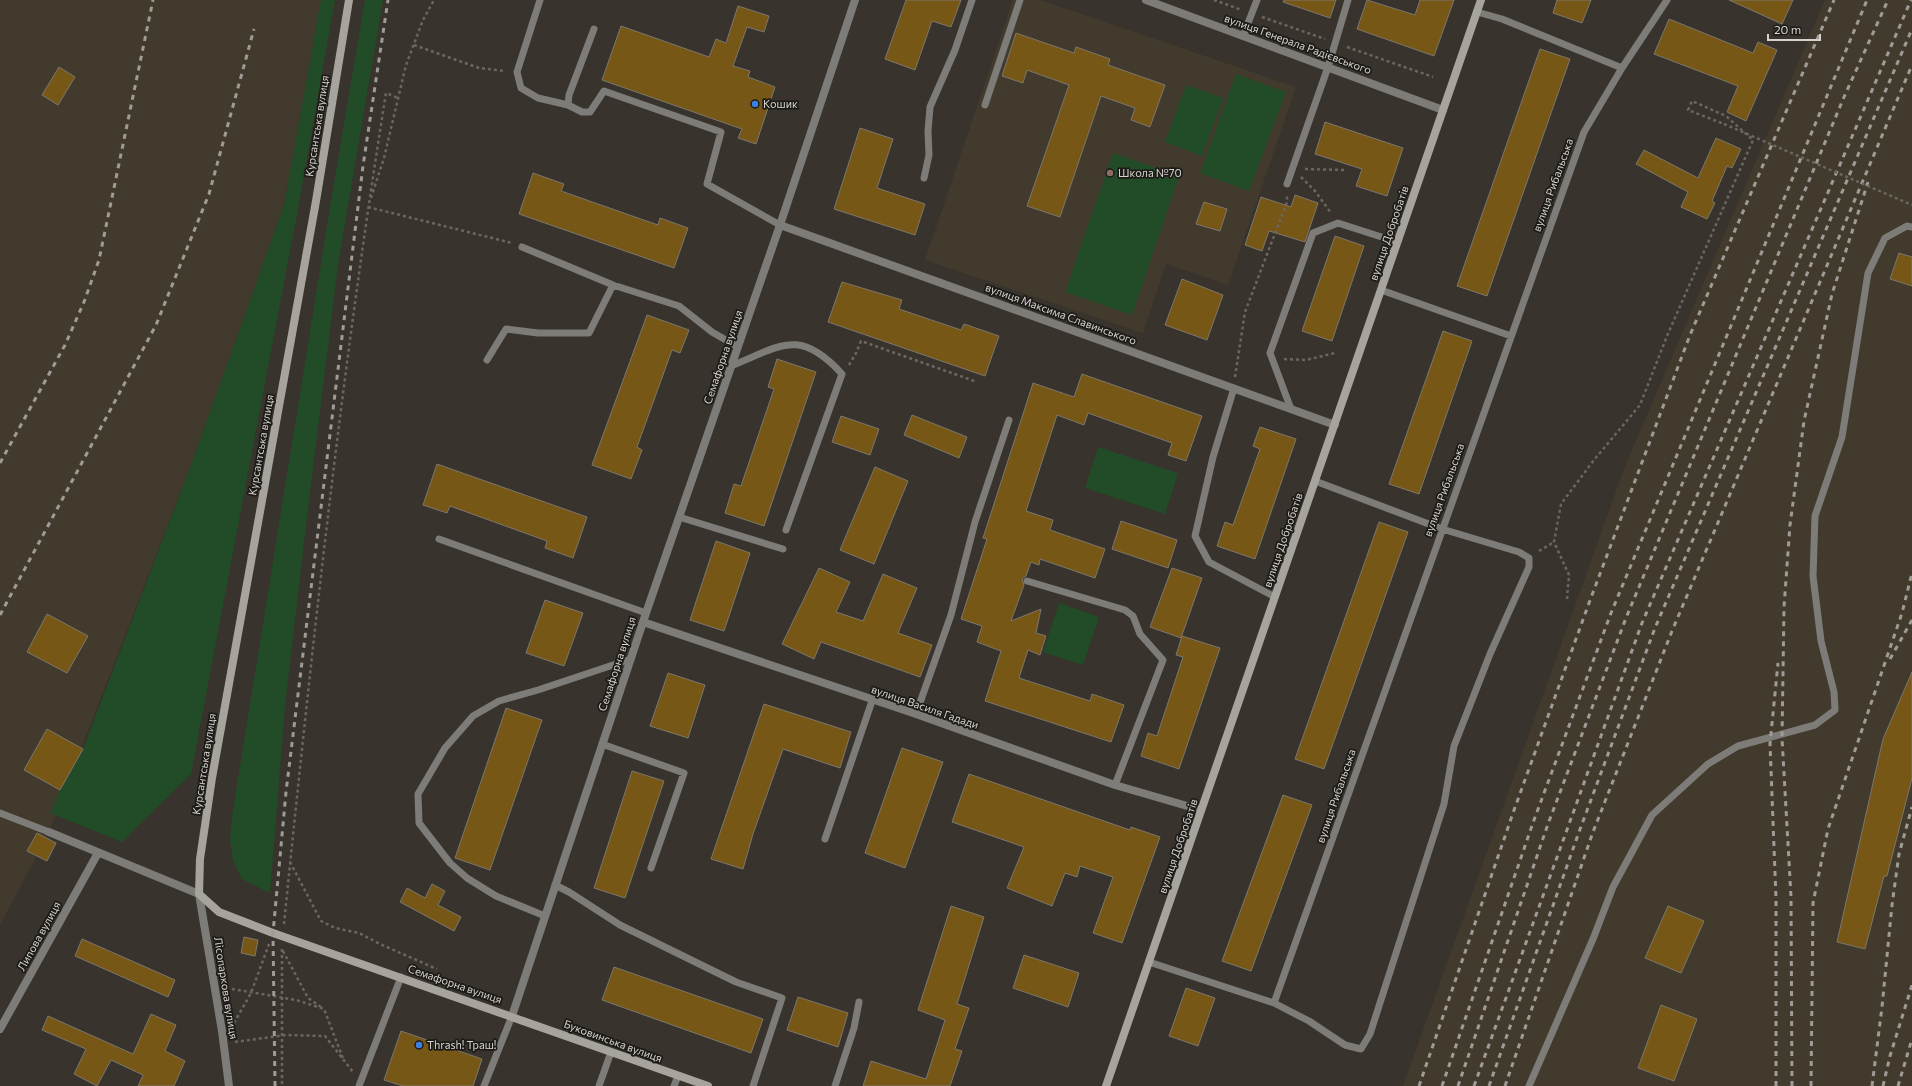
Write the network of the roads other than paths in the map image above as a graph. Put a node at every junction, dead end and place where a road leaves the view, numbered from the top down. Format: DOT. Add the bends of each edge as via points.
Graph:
graph roads {
  1 [pos="349,0"];
  2 [pos="540,0"];
  3 [pos="854,0"];
  4 [pos="972,0"];
  5 [pos="1020,0"];
  6 [pos="1146,0"];
  7 [pos="1257,0"];
  8 [pos="1348,0"];
  9 [pos="1481,0"];
  10 [pos="1668,0"];
  11 [pos="1477,12"];
  12 [pos="594,29"];
  13 [pos="1243,36"];
  14 [pos="1328,67"];
  15 [pos="1622,68"];
  16 [pos="568,105"];
  17 [pos="985,105"];
  18 [pos="1443,110"];
  19 [pos="924,178"];
  20 [pos="1287,184"];
  21 [pos="780,225"];
  22 [pos="1912,227"];
  23 [pos="1397,242"];
  24 [pos="522,247"];
  25 [pos="613,285"];
  26 [pos="1381,290"];
  27 [pos="1511,336"];
  28 [pos="738,346"];
  29 [pos="487,360"];
  30 [pos="731,366"];
  31 [pos="1234,388"];
  32 [pos="1291,409"];
  33 [pos="1009,420"];
  34 [pos="1335,425"];
  35 [pos="1315,481"];
  36 [pos="679,517"];
  37 [pos="1442,529"];
  38 [pos="786,530"];
  39 [pos="438,539"];
  40 [pos="783,549"];
  41 [pos="1027,581"];
  42 [pos="1276,597"];
  43 [pos="646,613"];
  44 [pos="643,622"];
  45 [pos="630,659"];
  46 [pos="872,701"];
  47 [pos="916,714"];
  48 [pos="602,744"];
  49 [pos="1115,785"];
  50 [pos="1201,810"];
  51 [pos="0,813"];
  52 [pos="49,832"];
  53 [pos="826,839"];
  54 [pos="98,853"];
  55 [pos="650,868"];
  56 [pos="555,885"];
  57 [pos="199,894"];
  58 [pos="545,916"];
  59 [pos="1149,962"];
  60 [pos="402,977"];
  61 [pos="859,1002"];
  62 [pos="1274,1003"];
  63 [pos="512,1016"];
  64 [pos="0,1029"];
  65 [pos="611,1052"];
  66 [pos="678,1076"];
  67 [pos="360,1084"];
  68 [pos="229,1086"];
  69 [pos="484,1086"];
  70 [pos="599,1086"];
  71 [pos="674,1086"];
  72 [pos="708,1086"];
  73 [pos="753,1086"];
  74 [pos="835,1086"];
  75 [pos="1106,1086"];
  76 [pos="1529,1086"];
  1 -- 57 [label="street, Курсантська вулиця" via="316,201 212,778 200,859"];
  2 -- 16 [label="lane" via="517,72 521,88 538,98"];
  3 -- 21 [label="street, Семафорна вулиця"];
  4 -- 19 [label="lane" via="955,50 930,107 929,154"];
  5 -- 17 [label="lane"];
  6 -- 13 [label="street, вулиця Генерала Радієвського"];
  7 -- 13 [label="lane"];
  8 -- 14 [label="lane"];
  9 -- 11 [label="street, вулиця Добробатів"];
  10 -- 15 [label="lane, вулиця Рибальська"];
  11 -- 15 [label="lane" via="1502,19"];
  11 -- 18 [label="street, вулиця Добробатів"];
  12 -- 16 [label="lane" via="569,95"];
  13 -- 14 [label="street, вулиця Генерала Радієвського"];
  14 -- 18 [label="street, вулиця Генерала Радієвського"];
  14 -- 20 [label="lane"];
  15 -- 27 [label="lane, вулиця Рибальська" via="1584,132"];
  16 -- 21 [label="lane" via="582,112 590,112 604,91 721,132 707,184"];
  18 -- 23 [label="street, вулиця Добробатів"];
  21 -- 28 [label="street, Семафорна вулиця"];
  21 -- 31 [label="street, вулиця Максима Славинського"];
  22 -- 76 [label="lane" via="1907,226 1885,238 1868,273 1842,437 1815,516 1813,576 1821,641 1834,692 1835,710 1815,725 1738,746 1708,764 1652,815 1613,887"];
  23 -- 26 [label="street, вулиця Добробатів"];
  23 -- 32 [label="lane" via="1338,223 1313,232 1270,353"];
  24 -- 25 [label="lane"];
  25 -- 28 [label="lane" via="679,306 712,332"];
  25 -- 29 [label="lane" via="589,333 538,333 506,329"];
  26 -- 27 [label="lane"];
  26 -- 34 [label="street, вулиця Добробатів"];
  27 -- 37 [label="lane, вулиця Рибальська"];
  28 -- 30 [label="street, Семафорна вулиця"];
  30 -- 36 [label="street, Семафорна вулиця"];
  30 -- 38 [label="lane" via="771,348 788,344 798,345 820,354 842,374"];
  31 -- 32 [label="street, вулиця Максима Славинського"];
  31 -- 42 [label="lane" via="1212,457 1195,536 1209,562"];
  32 -- 34 [label="street, вулиця Максима Славинського"];
  33 -- 47 [label="lane" via="975,522 951,615"];
  34 -- 35 [label="street, вулиця Добробатів"];
  35 -- 37 [label="lane"];
  35 -- 42 [label="street, вулиця Добробатів"];
  36 -- 40 [label="lane"];
  36 -- 43 [label="street, Семафорна вулиця"];
  37 -- 62 [label="lane, вулиця Рибальська"];
  37 -- 62 [label="lane" via="1519,552 1529,558 1529,567 1490,654 1454,746 1444,804 1370,1034 1361,1049 1345,1045 1309,1021"];
  39 -- 43 [label="lane"];
  41 -- 49 [label="lane" via="1124,610 1133,616 1140,634 1163,660"];
  42 -- 50 [label="street, вулиця Добробатів"];
  43 -- 44 [label="street, Семафорна вулиця"];
  44 -- 45 [label="street, Семафорна вулиця"];
  44 -- 46 [label="street, вулиця Василя Гадади"];
  45 -- 48 [label="street, Семафорна вулиця"];
  45 -- 58 [label="lane" via="499,701 473,716 445,748 418,794 419,823 450,864 496,896"];
  46 -- 47 [label="street, вулиця Василя Гадади"];
  46 -- 53 [label="lane"];
  47 -- 49 [label="street, вулиця Василя Гадади"];
  48 -- 55 [label="lane" via="684,773"];
  48 -- 56 [label="street, Семафорна вулиця"];
  49 -- 50 [label="street, вулиця Василя Гадади"];
  50 -- 59 [label="street, вулиця Добробатів"];
  51 -- 52 [label="lane"];
  52 -- 54 [label="street"];
  54 -- 57 [label="street"];
  54 -- 64 [label="street, Липова вулиця"];
  56 -- 58 [label="street, Семафорна вулиця"];
  56 -- 73 [label="lane" via="620,925 736,982 782,998"];
  57 -- 60 [label="street, Семафорна вулиця" via="219,912"];
  57 -- 68 [label="street, Лісопаркова вулиця"];
  58 -- 63 [label="street, Семафорна вулиця"];
  59 -- 62 [label="lane"];
  59 -- 75 [label="street, вулиця Добробатів"];
  60 -- 63 [label="street, Семафорна вулиця"];
  60 -- 67 [label="lane"];
  61 -- 74 [label="lane" via="854,1028"];
  63 -- 65 [label="street, Буковинська вулиця"];
  63 -- 69 [label="lane"];
  65 -- 66 [label="street, Буковинська вулиця"];
  65 -- 70 [label="lane"];
  66 -- 71 [label="lane"];
  66 -- 72 [label="street, Буковинська вулиця"];
}
